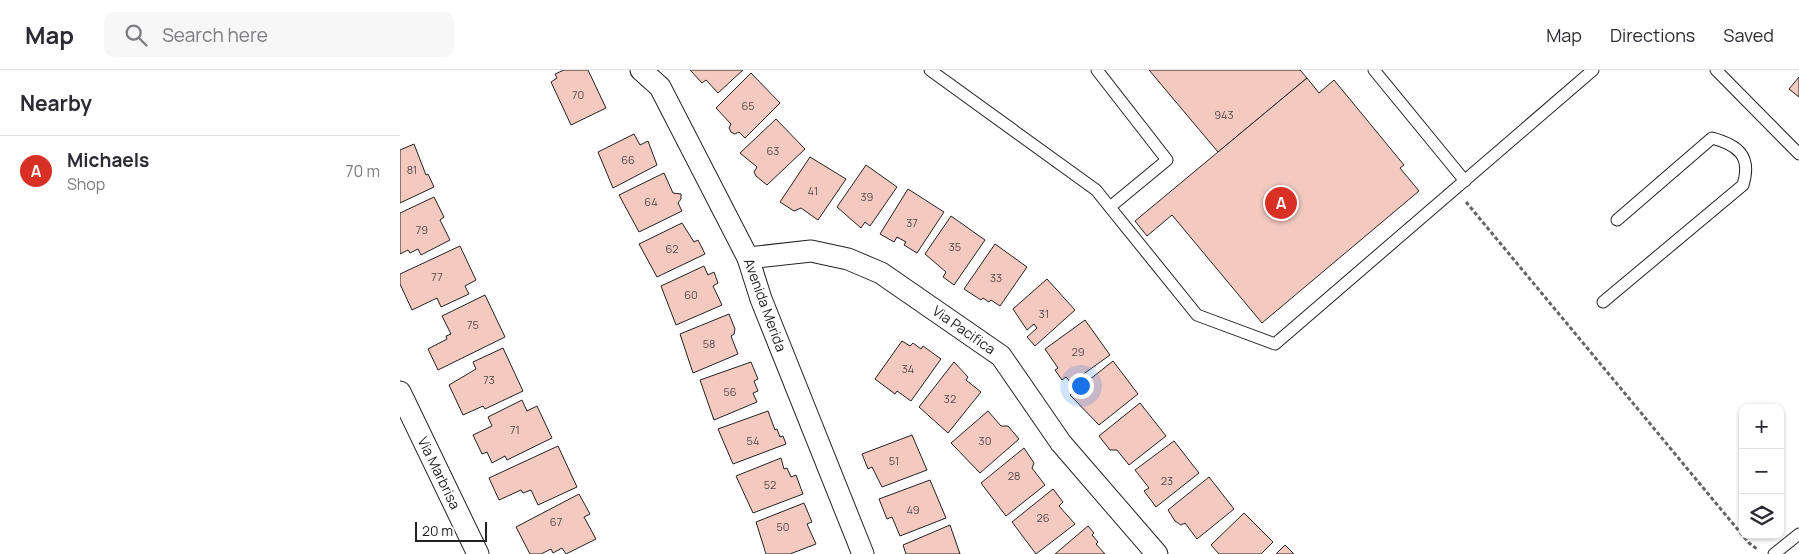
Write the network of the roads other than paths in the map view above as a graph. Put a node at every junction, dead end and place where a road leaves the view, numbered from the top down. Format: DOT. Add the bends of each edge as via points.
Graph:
graph roads {
  1 [pos="641,70"];
  2 [pos="930,70"];
  3 [pos="1097,70"];
  4 [pos="1374,70"];
  5 [pos="1593,70"];
  6 [pos="1716,70"];
  7 [pos="1799,154"];
  8 [pos="1465,181"];
  9 [pos="1110,207"];
  10 [pos="1617,220"];
  11 [pos="748,258"];
  12 [pos="1603,302"];
  13 [pos="400,392"];
  14 [pos="1799,534"];
  15 [pos="478,554"];
  16 [pos="863,554"];
  17 [pos="1157,554"];
  18 [pos="1774,554"];
  1 -- 11 [label="street, Avenida Merida" via="660,87"];
  2 -- 9 [label="lane" via="1096,190"];
  3 -- 9 [label="lane" via="1167,160"];
  4 -- 8 [label="lane"];
  5 -- 8 [label="lane"];
  6 -- 7 [label="lane"];
  8 -- 9 [label="lane" via="1275,344 1197,314"];
  10 -- 12 [label="lane" via="1712,138 1728,142 1741,152 1747,165 1744,185"];
  11 -- 16 [label="street, Avenida Merida" via="761,299"];
  11 -- 17 [label="street, Via Pacifica" via="811,251 848,259 881,273 1001,356 1061,443"];
  13 -- 15 [label="street, Via Marbrisa"];
  14 -- 18 [label="lane"];
}
